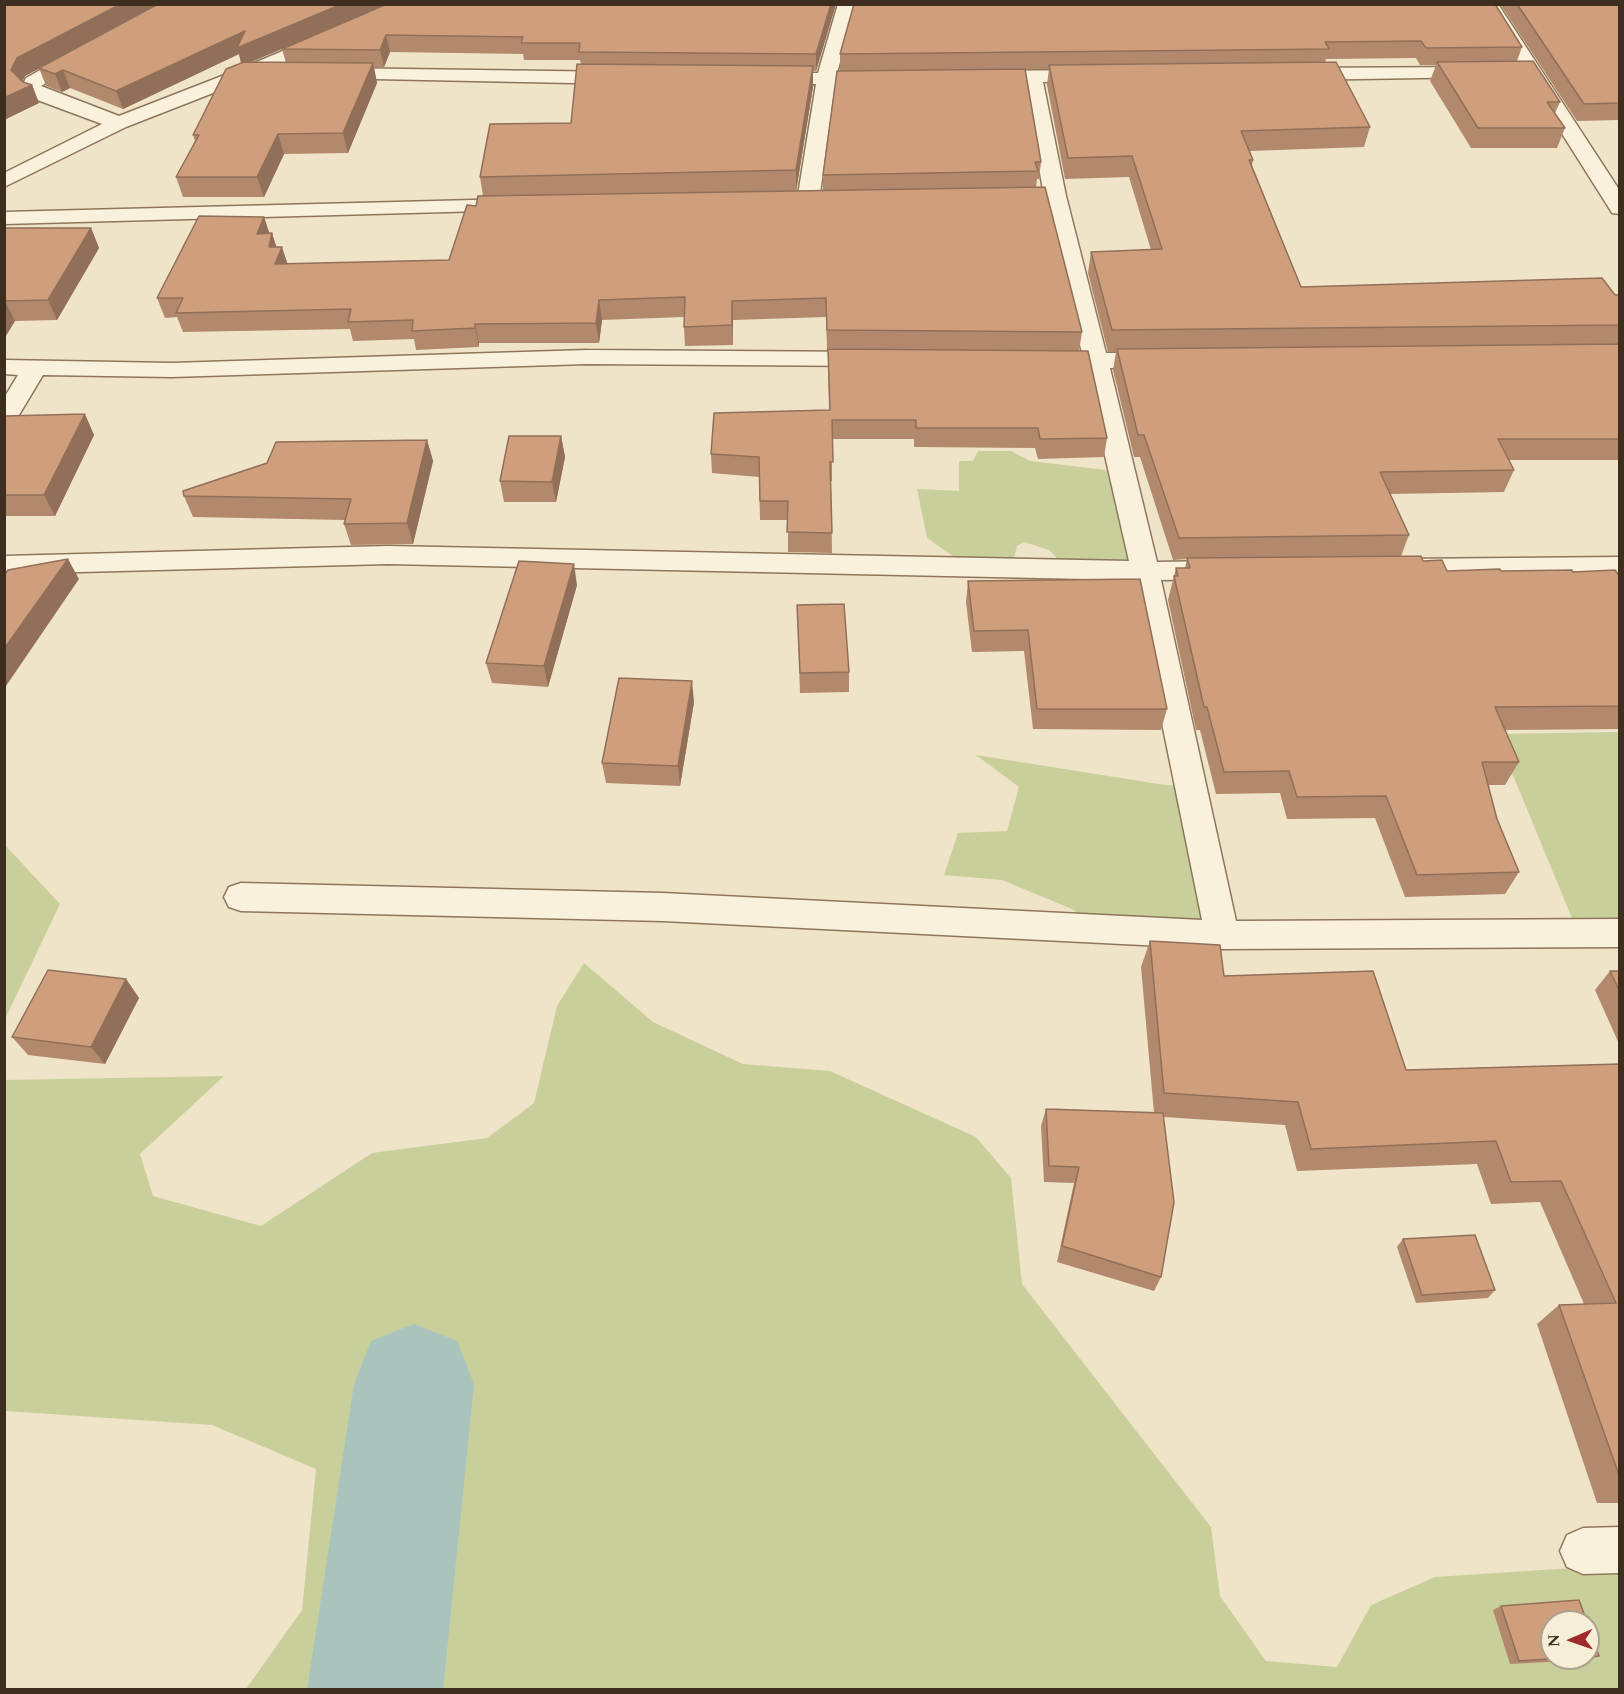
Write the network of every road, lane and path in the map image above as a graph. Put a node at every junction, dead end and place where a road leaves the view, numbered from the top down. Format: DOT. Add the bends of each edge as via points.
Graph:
graph roads {
  1 [pos="410,4"];
  2 [pos="847,4"];
  3 [pos="1489,4"];
  4 [pos="92,49"];
  5 [pos="1533,72"];
  6 [pos="247,73"];
  7 [pos="289,74"];
  8 [pos="310,74"];
  9 [pos="1283,75"];
  10 [pos="1116,76"];
  11 [pos="964,77"];
  12 [pos="1033,77"];
  13 [pos="638,78"];
  14 [pos="895,78"];
  15 [pos="755,79"];
  16 [pos="826,79"];
  17 [pos="118,123"];
  18 [pos="4,181"];
  19 [pos="1055,196"];
  20 [pos="984,198"];
  21 [pos="1616,198"];
  22 [pos="831,200"];
  23 [pos="784,201"];
  24 [pos="808,201"];
  25 [pos="537,205"];
  26 [pos="4,218"];
  27 [pos="895,359"];
  28 [pos="1025,360"];
  29 [pos="1179,360"];
  30 [pos="1096,361"];
  31 [pos="4,367"];
  32 [pos="35,367"];
  33 [pos="4,420"];
  34 [pos="4,566"];
  35 [pos="1620,566"];
  36 [pos="1372,568"];
  37 [pos="1240,570"];
  38 [pos="1145,571"];
  39 [pos="241,897"];
  40 [pos="1620,933"];
  41 [pos="1222,935"];
  1 -- 6 [label="street"];
  2 -- 16 [label="street"];
  3 -- 5 [label="street"];
  4 -- 17 [label="street" via="33,82 31,88"];
  5 -- 9 [label="street"];
  5 -- 21 [label="street"];
  6 -- 7 [label="street"];
  6 -- 17 [label="street"];
  8 -- 13 [label="street"];
  10 -- 12 [label="street"];
  11 -- 12 [label="street"];
  12 -- 19 [label="street"];
  14 -- 16 [label="street"];
  15 -- 16 [label="street"];
  16 -- 24 [label="street"];
  17 -- 18 [label="street"];
  19 -- 20 [label="street"];
  19 -- 30 [label="street"];
  22 -- 24 [label="street"];
  23 -- 24 [label="street"];
  25 -- 26 [label="street"];
  27 -- 32 [label="street" via="587,357 172,370"];
  28 -- 30 [label="street"];
  29 -- 30 [label="street"];
  30 -- 38 [label="street"];
  31 -- 32 [label="street"];
  32 -- 33 [label="street"];
  34 -- 38 [label="street" via="388,555"];
  35 -- 36 [label="street"];
  37 -- 38 [label="street"];
  38 -- 41 [label="street"];
  39 -- 41 [label="street" via="663,907"];
  40 -- 41 [label="street"];
}
